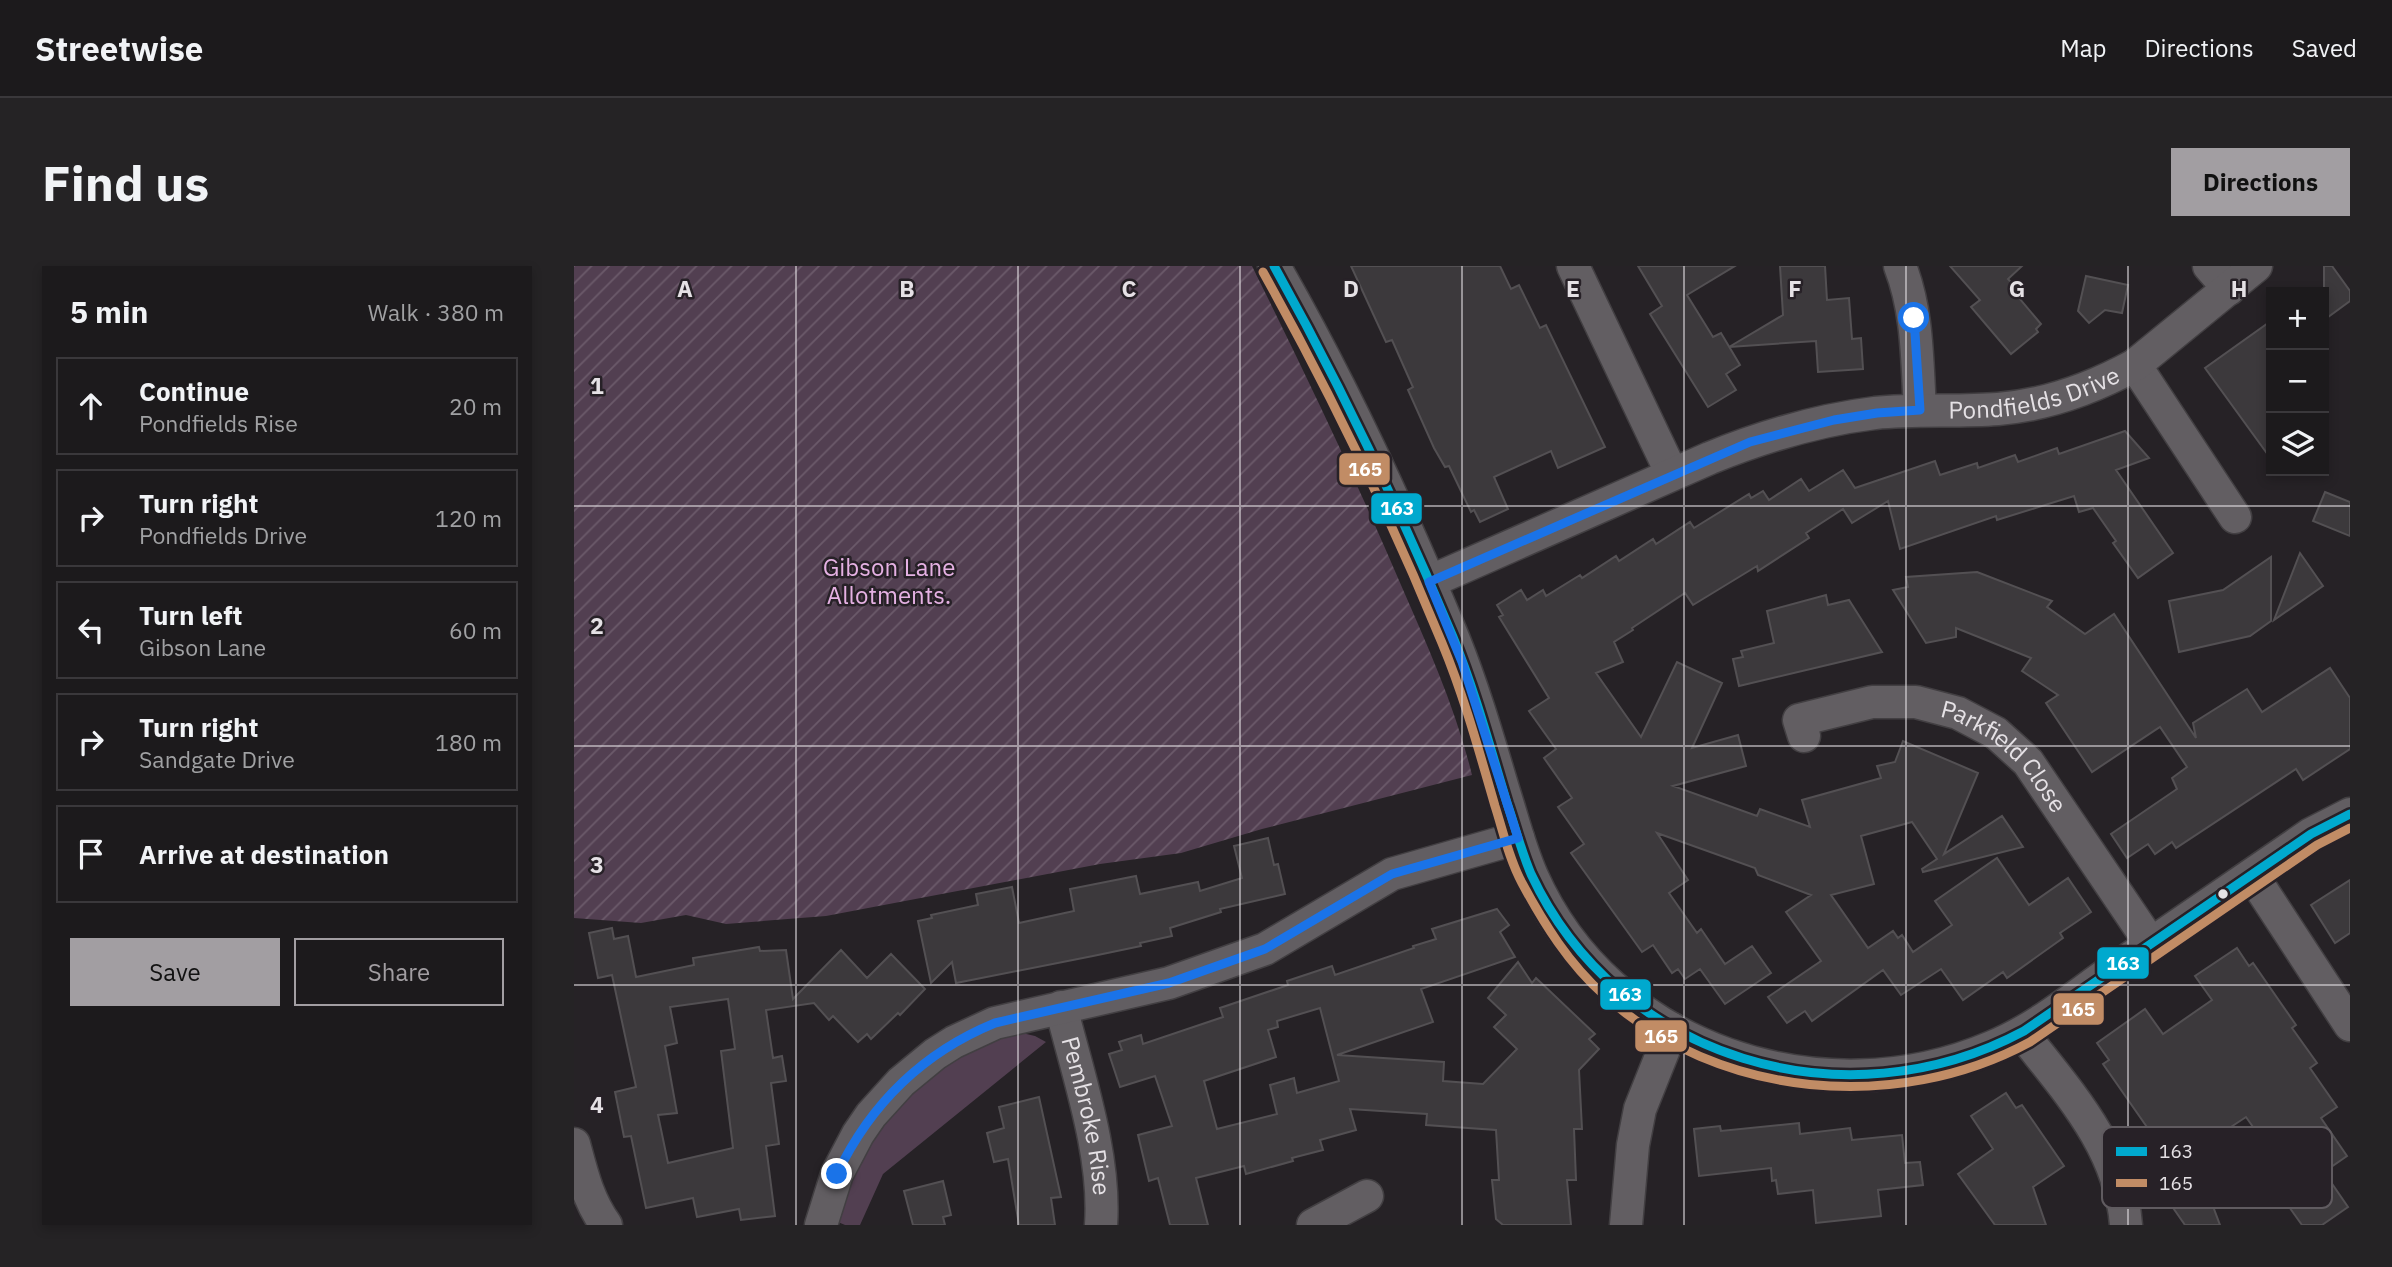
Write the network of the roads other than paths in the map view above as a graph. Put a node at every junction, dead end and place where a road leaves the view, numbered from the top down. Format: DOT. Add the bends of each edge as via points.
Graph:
graph roads {
  1 [pos="1274,266"];
  2 [pos="1573,266"];
  3 [pos="1900,266"];
  4 [pos="2256,266"];
  5 [pos="2219,278"];
  6 [pos="2135,365"];
  7 [pos="1920,410"];
  8 [pos="1672,474"];
  9 [pos="2235,517"];
  10 [pos="1429,582"];
  11 [pos="1804,736"];
  12 [pos="2350,814"];
  13 [pos="1518,838"];
  14 [pos="2252,875"];
  15 [pos="2151,944"];
  16 [pos="1061,1007"];
  17 [pos="2350,1025"];
  18 [pos="1672,1029"];
  19 [pos="2022,1033"];
  20 [pos="2102,1142"];
  21 [pos="574,1144"];
  22 [pos="1367,1196"];
  23 [pos="606,1225"];
  24 [pos="821,1225"];
  25 [pos="1101,1225"];
  26 [pos="1313,1225"];
  27 [pos="1626,1225"];
  1 -- 10 [label="street" via="1339,387"];
  2 -- 8 [label="street"];
  3 -- 7 [label="street" via="1914,318"];
  4 -- 5 [label="street, Pondfields Drive"];
  5 -- 6 [label="street, Pondfields Drive"];
  6 -- 7 [label="street, Pondfields Drive" via="2093,386 2036,403 2000,409"];
  6 -- 9 [label="street"];
  7 -- 8 [label="street, Pondfields Drive" via="1792,429"];
  8 -- 10 [label="street, Pondfields Drive"];
  10 -- 13 [label="street" via="1462,662"];
  11 -- 15 [label="street, Parkfield Close" via="1799,720 1872,702 1937,706 1978,722 2028,762"];
  12 -- 14 [label="street" via="2311,834"];
  13 -- 16 [label="street" via="1392,874 1265,949 1169,983"];
  13 -- 18 [label="street" via="1545,902 1580,951 1623,994"];
  14 -- 15 [label="street"];
  14 -- 17 [label="street"];
  15 -- 19 [label="street"];
  16 -- 24 [label="street" via="974,1031 901,1082 852,1143"];
  16 -- 25 [label="street, Pembroke Rise" via="1098,1157"];
  18 -- 19 [label="street" via="1756,1065 1847,1077 1937,1066"];
  18 -- 27 [label="street" via="1640,1109"];
  19 -- 20 [label="street"];
  21 -- 23 [label="street" via="585,1188"];
  22 -- 26 [label="street"];
}
